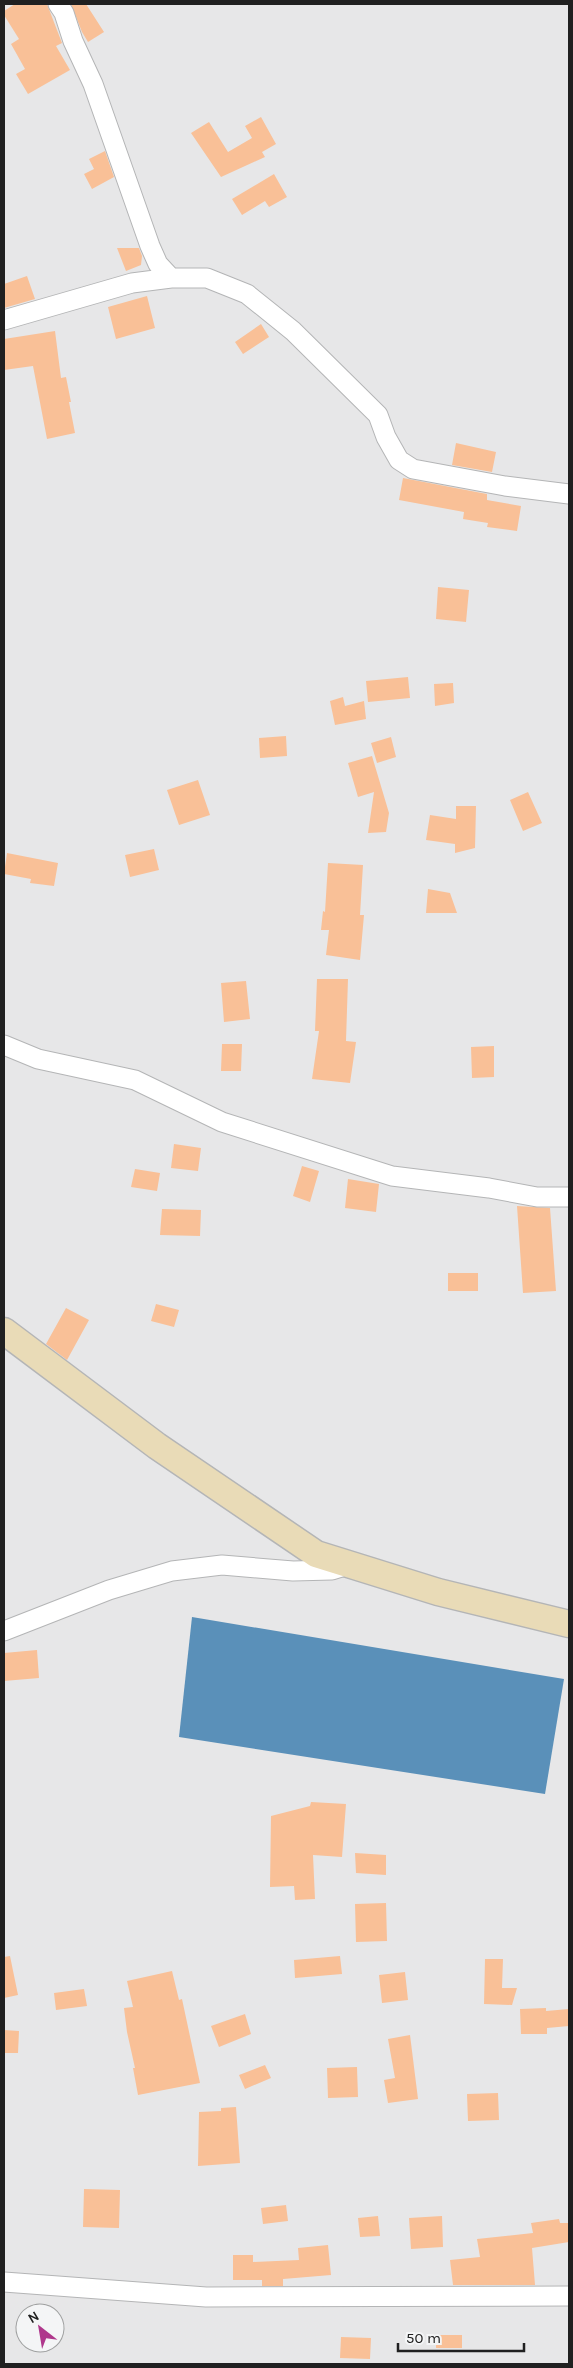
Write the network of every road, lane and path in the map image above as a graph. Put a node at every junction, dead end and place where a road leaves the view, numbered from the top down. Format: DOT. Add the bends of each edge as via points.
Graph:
graph roads {
  1 [pos="58,4"];
  2 [pos="171,278"];
  3 [pos="4,320"];
  4 [pos="569,494"];
  5 [pos="4,1046"];
  6 [pos="569,1197"];
  7 [pos="4,1331"];
  8 [pos="351,1565"];
  9 [pos="569,1624"];
  10 [pos="4,1631"];
  11 [pos="4,2282"];
  12 [pos="569,2296"];
  1 -- 2 [label="street" via="93,84 150,246 158,264"];
  2 -- 3 [label="street" via="132,283"];
  2 -- 4 [label="street" via="207,278 247,294 293,331 378,415 399,460 413,469"];
  5 -- 6 [label="street" via="38,1059 136,1080 222,1122 392,1176 537,1197"];
  7 -- 8 [label="street" via="157,1446 316,1554"];
  8 -- 9 [label="street" via="438,1592"];
  8 -- 10 [label="street" via="332,1570 293,1572 222,1565 172,1572 109,1590"];
  11 -- 12 [label="street" via="206,2297"];
}
